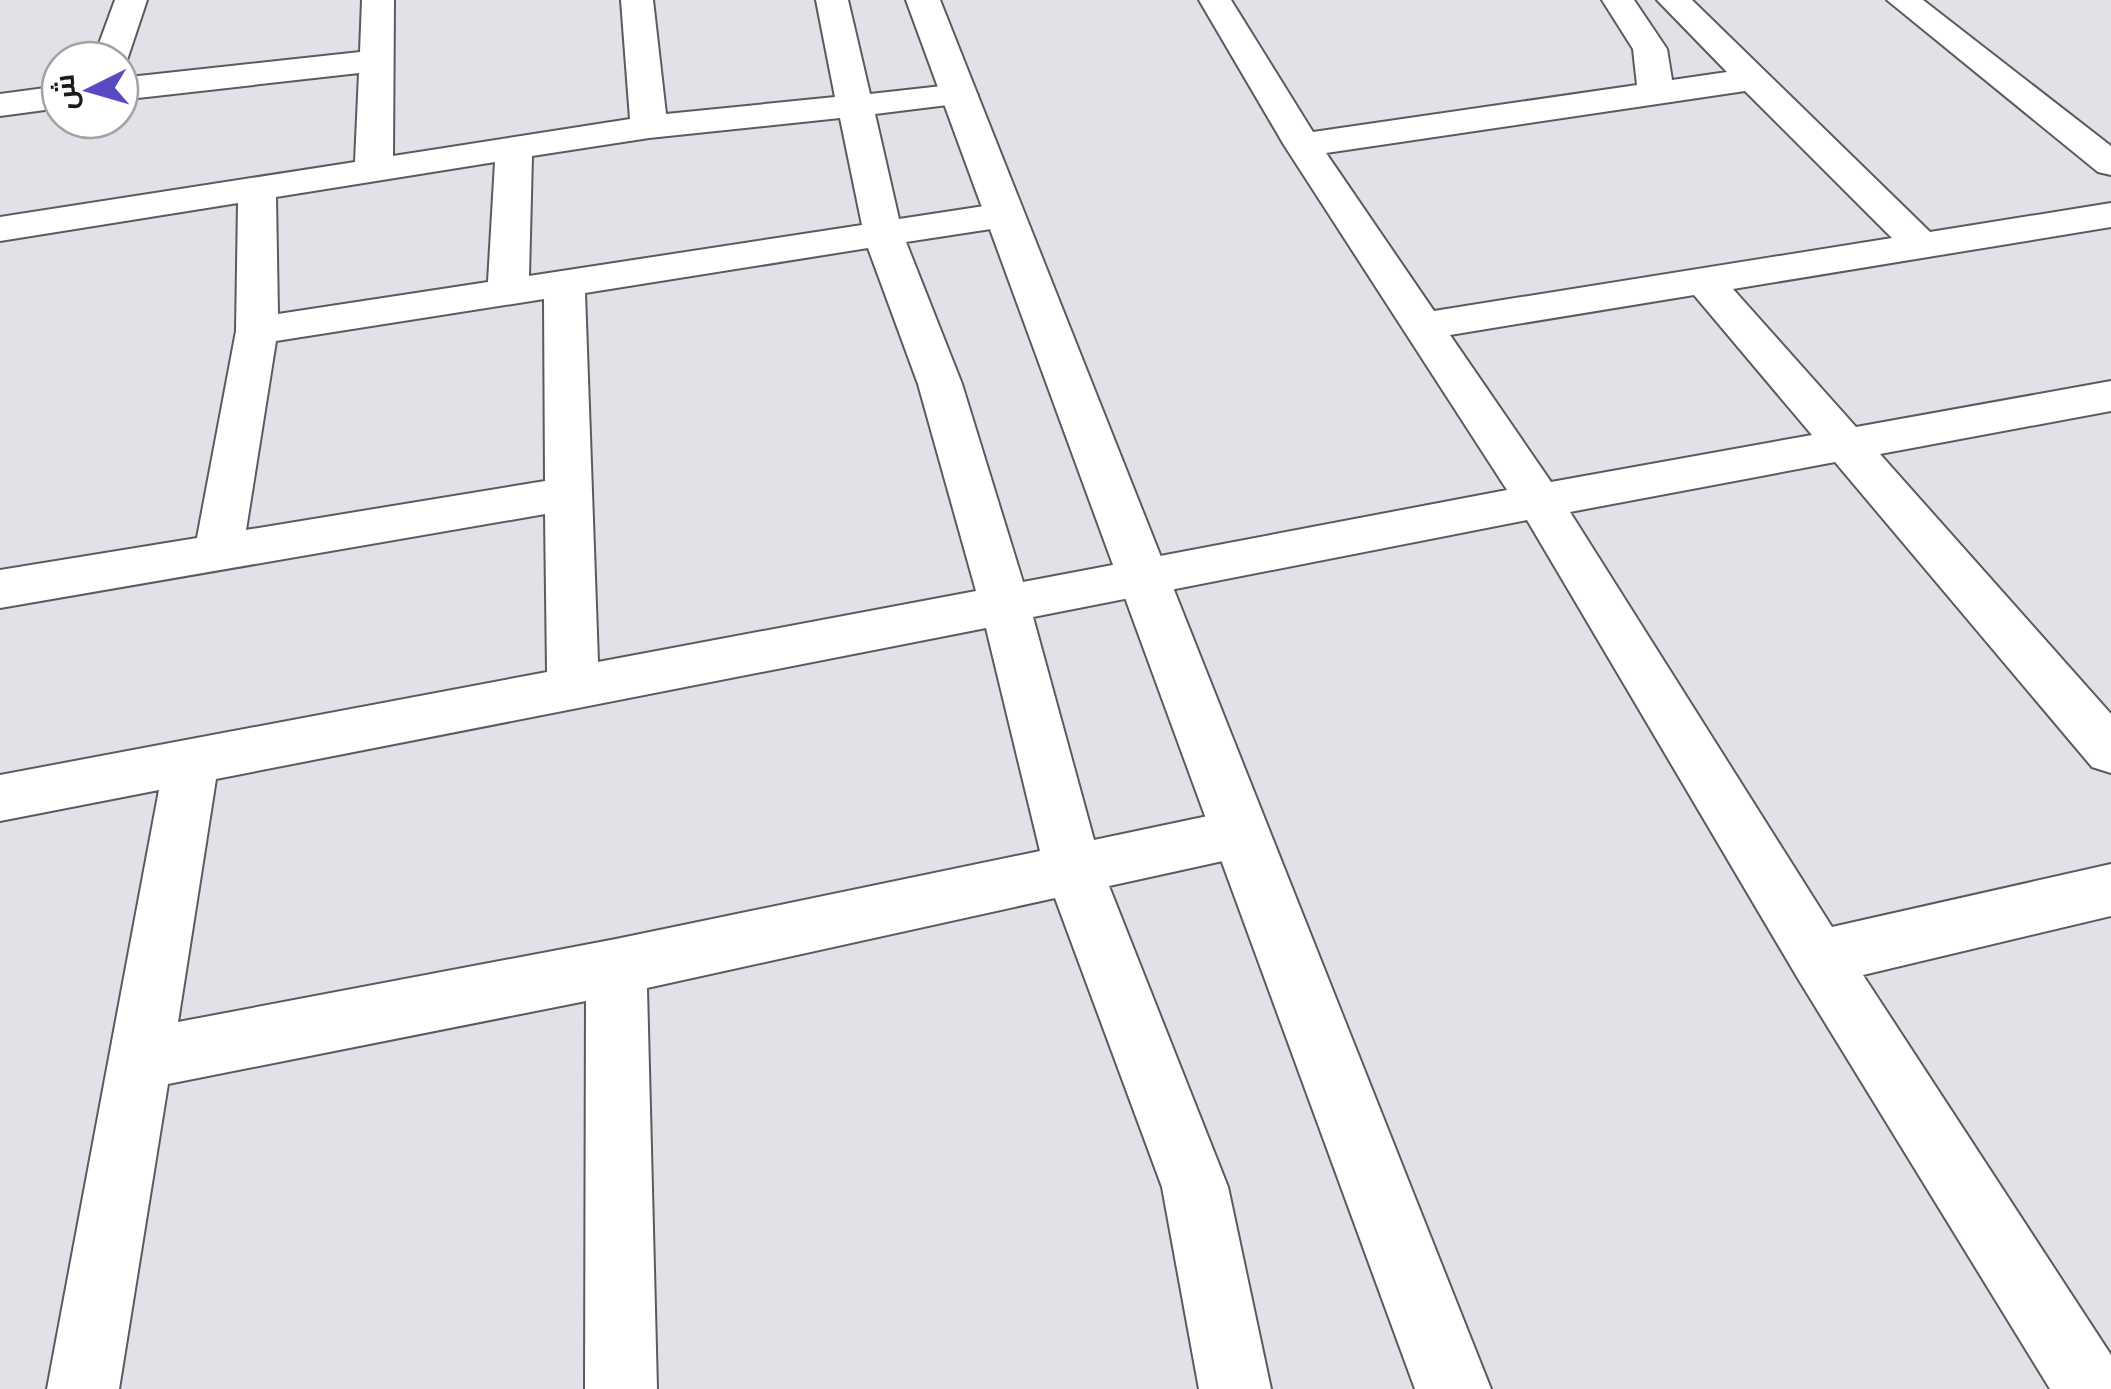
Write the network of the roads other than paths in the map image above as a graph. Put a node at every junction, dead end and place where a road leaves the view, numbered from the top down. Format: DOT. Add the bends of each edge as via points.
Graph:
graph roads {
  1 [pos="131,0"];
  2 [pos="378,0"];
  3 [pos="637,0"];
  4 [pos="832,0"];
  5 [pos="925,0"];
  6 [pos="1216,0"];
  7 [pos="1618,0"];
  8 [pos="1672,0"];
  9 [pos="1903,0"];
  10 [pos="117,40"];
  11 [pos="376,60"];
  12 [pos="1753,79"];
  13 [pos="140,87"];
  14 [pos="1656,94"];
  15 [pos="960,95"];
  16 [pos="40,100"];
  17 [pos="0,105"];
  18 [pos="858,108"];
  19 [pos="649,126"];
  20 [pos="1302,145"];
  21 [pos="514,146"];
  22 [pos="2111,164"];
  23 [pos="374,166"];
  24 [pos="257,186"];
  25 [pos="1004,215"];
  26 [pos="2111,216"];
  27 [pos="0,228"];
  28 [pos="884,234"];
  29 [pos="1922,246"];
  30 [pos="1704,281"];
  31 [pos="564,285"];
  32 [pos="508,293"];
  33 [pos="1424,326"];
  34 [pos="257,331"];
  35 [pos="2092,399"];
  36 [pos="2111,438"];
  37 [pos="1842,446"];
  38 [pos="567,494"];
  39 [pos="1538,500"];
  40 [pos="220,550"];
  41 [pos="1139,575"];
  42 [pos="0,589"];
  43 [pos="1004,605"];
  44 [pos="574,688"];
  45 [pos="2111,752"];
  46 [pos="192,760"];
  47 [pos="0,798"];
  48 [pos="1241,834"];
  49 [pos="1073,869"];
  50 [pos="2111,890"];
  51 [pos="1818,958"];
  52 [pos="616,966"];
  53 [pos="142,1059"];
  54 [pos="83,1389"];
  55 [pos="622,1389"];
  56 [pos="1235,1389"];
  57 [pos="1453,1389"];
  58 [pos="2091,1389"];
  1 -- 10 [label="street"];
  2 -- 11 [label="street"];
  3 -- 19 [label="street"];
  4 -- 18 [label="street"];
  5 -- 15 [label="street"];
  6 -- 20 [label="street"];
  7 -- 14 [label="street" via="1650,49"];
  8 -- 12 [label="street"];
  9 -- 22 [label="street"];
  11 -- 13 [label="street"];
  11 -- 23 [label="street"];
  12 -- 14 [label="street"];
  12 -- 29 [label="street"];
  14 -- 20 [label="street"];
  15 -- 18 [label="street"];
  15 -- 25 [label="street"];
  16 -- 17 [label="street"];
  18 -- 19 [label="street"];
  18 -- 28 [label="street"];
  19 -- 21 [label="street"];
  20 -- 33 [label="street"];
  21 -- 23 [label="street"];
  21 -- 32 [label="street"];
  23 -- 24 [label="street"];
  24 -- 27 [label="street"];
  24 -- 34 [label="street"];
  25 -- 28 [label="street"];
  25 -- 41 [label="street"];
  26 -- 29 [label="street"];
  28 -- 31 [label="street"];
  28 -- 43 [label="street" via="940,384"];
  29 -- 30 [label="street"];
  30 -- 33 [label="street"];
  30 -- 37 [label="street"];
  31 -- 32 [label="street"];
  31 -- 38 [label="street"];
  32 -- 34 [label="street"];
  33 -- 39 [label="street"];
  34 -- 40 [label="street"];
  35 -- 36 [label="street"];
  35 -- 37 [label="street"];
  37 -- 39 [label="street"];
  37 -- 45 [label="street"];
  38 -- 40 [label="street"];
  38 -- 44 [label="street"];
  39 -- 41 [label="street"];
  39 -- 51 [label="street"];
  40 -- 42 [label="street"];
  41 -- 43 [label="street"];
  41 -- 48 [label="street"];
  43 -- 44 [label="street"];
  43 -- 49 [label="street"];
  44 -- 46 [label="street"];
  46 -- 47 [label="street"];
  46 -- 53 [label="street"];
  48 -- 49 [label="street"];
  48 -- 57 [label="street"];
  49 -- 52 [label="street"];
  49 -- 56 [label="street" via="1195,1186"];
  50 -- 51 [label="street"];
  51 -- 58 [label="street"];
  52 -- 53 [label="street"];
  52 -- 55 [label="street"];
  53 -- 54 [label="street"];
}
